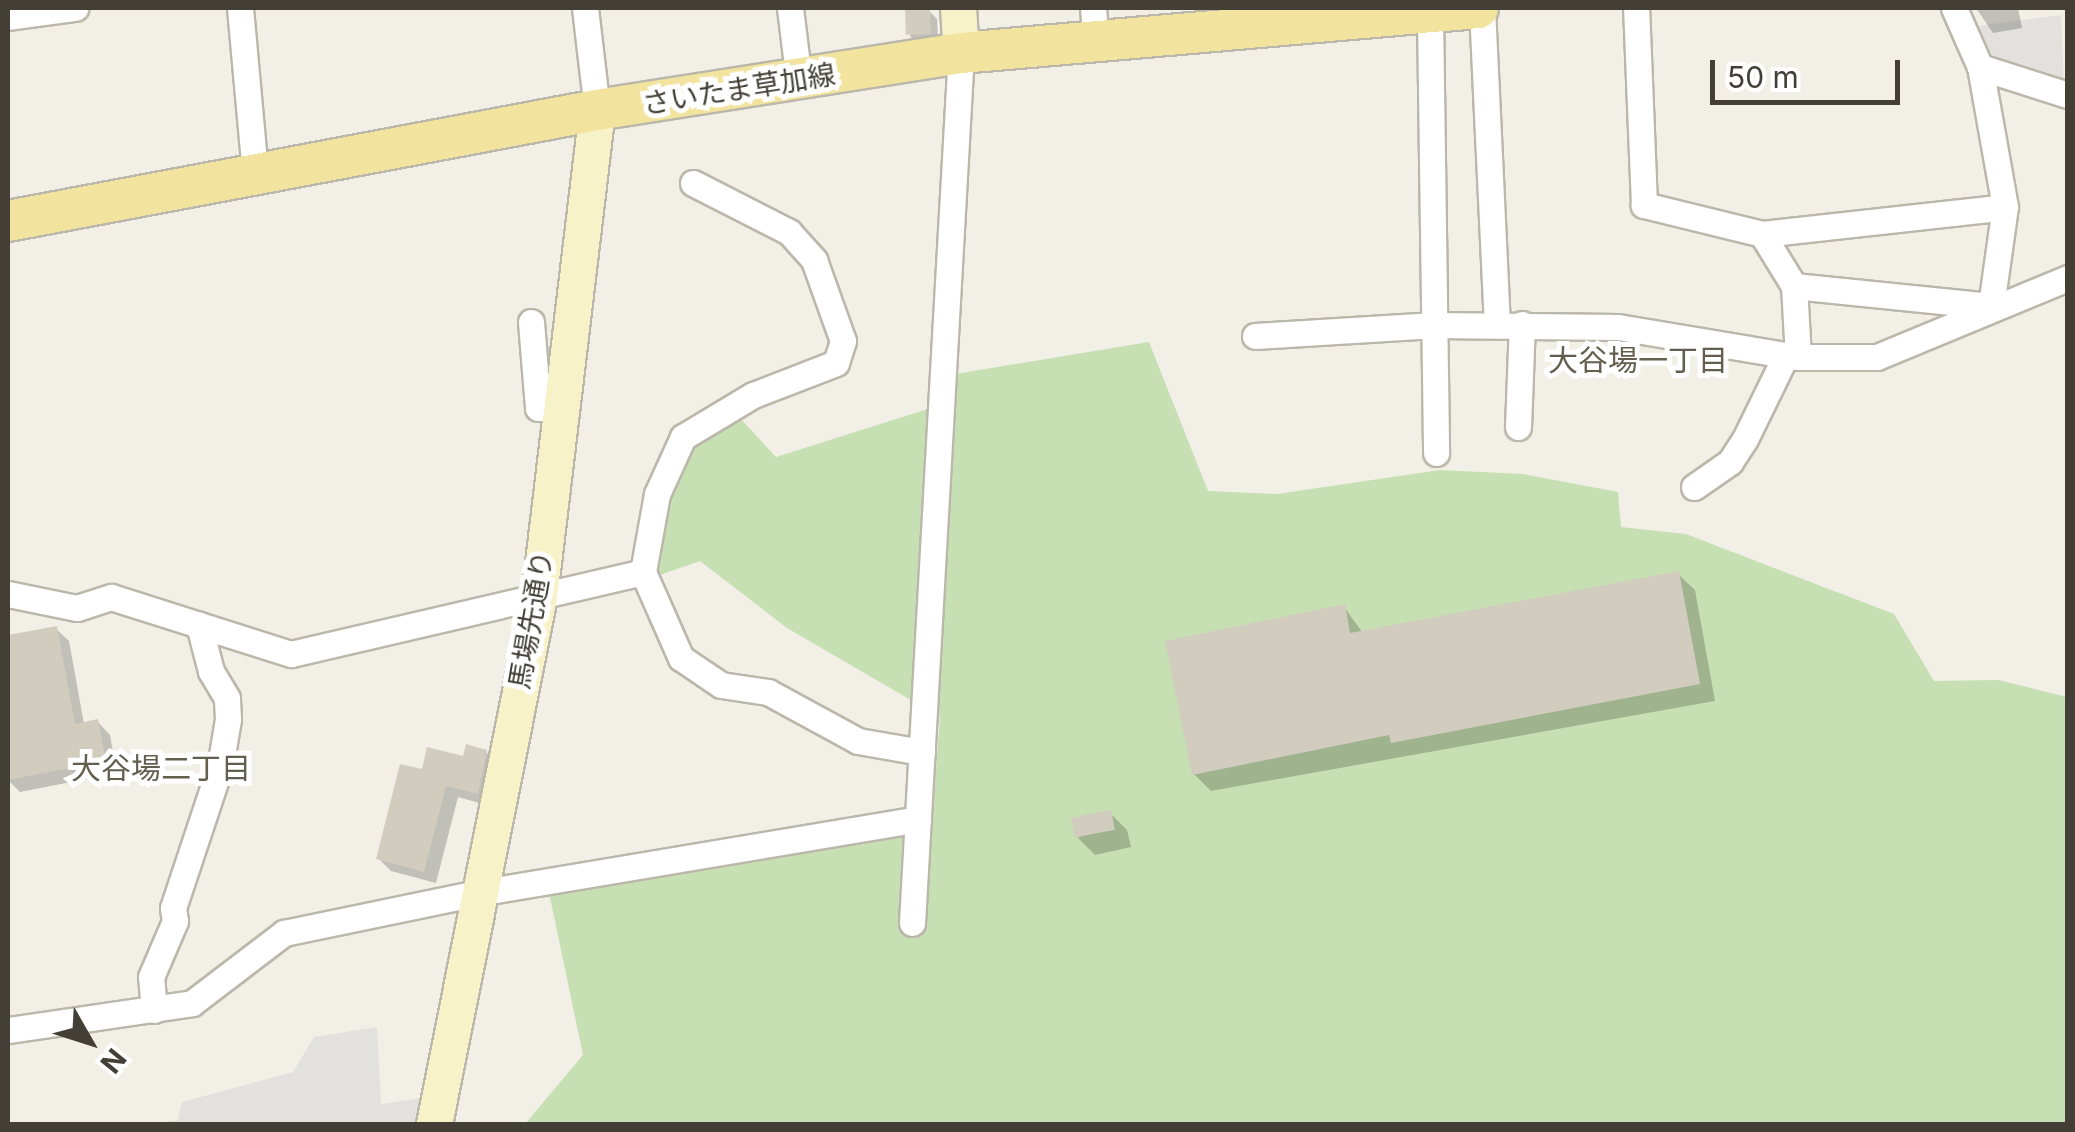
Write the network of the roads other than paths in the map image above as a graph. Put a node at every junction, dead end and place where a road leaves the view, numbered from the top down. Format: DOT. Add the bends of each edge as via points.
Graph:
graph roads {
  1 [pos="75,8"];
  2 [pos="240,8"];
  3 [pos="585,8"];
  4 [pos="790,8"];
  5 [pos="958,8"];
  6 [pos="1480,8"];
  7 [pos="1636,8"];
  8 [pos="1954,8"];
  9 [pos="1430,14"];
  10 [pos="8,17"];
  11 [pos="1283,18"];
  12 [pos="1094,25"];
  13 [pos="961,53"];
  14 [pos="1980,67"];
  15 [pos="798,81"];
  16 [pos="2068,95"];
  17 [pos="598,110"];
  18 [pos="256,172"];
  19 [pos="693,183"];
  20 [pos="2005,207"];
  21 [pos="8,221"];
  22 [pos="1762,234"];
  23 [pos="2068,278"];
  24 [pos="1794,286"];
  25 [pos="1991,306"];
  26 [pos="532,322"];
  27 [pos="1510,324"];
  28 [pos="1435,325"];
  29 [pos="1255,336"];
  30 [pos="1792,356"];
  31 [pos="562,408"];
  32 [pos="1518,427"];
  33 [pos="1436,453"];
  34 [pos="1694,488"];
  35 [pos="643,572"];
  36 [pos="8,594"];
  37 [pos="539,596"];
  38 [pos="199,625"];
  39 [pos="922,752"];
  40 [pos="918,819"];
  41 [pos="477,893"];
  42 [pos="912,923"];
  43 [pos="154,1010"];
  44 [pos="8,1030"];
  45 [pos="434,1124"];
  1 -- 10 [label="street"];
  2 -- 18 [label="street"];
  3 -- 17 [label="street"];
  4 -- 15 [label="street"];
  5 -- 13 [label="street"];
  6 -- 9 [label="main road, さいたま草加線"];
  6 -- 27 [label="street"];
  7 -- 22 [label="street" via="1644,205"];
  8 -- 14 [label="street"];
  9 -- 11 [label="main road, さいたま草加線"];
  9 -- 28 [label="street"];
  11 -- 12 [label="main road, さいたま草加線"];
  12 -- 13 [label="main road, さいたま草加線"];
  13 -- 15 [label="main road, さいたま草加線"];
  13 -- 39 [label="street"];
  14 -- 16 [label="street"];
  14 -- 20 [label="street"];
  15 -- 17 [label="main road, さいたま草加線"];
  17 -- 18 [label="main road, さいたま草加線"];
  17 -- 31 [label="street, 馬場先通り"];
  18 -- 21 [label="main road, さいたま草加線"];
  19 -- 35 [label="street" via="789,232 814,260 844,341 836,363 753,395 683,437 657,494"];
  20 -- 22 [label="street"];
  20 -- 25 [label="street"];
  22 -- 24 [label="street"];
  23 -- 25 [label="street"];
  24 -- 25 [label="street"];
  24 -- 30 [label="street"];
  25 -- 30 [label="street" via="1877,357"];
  26 -- 31 [label="street" via="538,408"];
  27 -- 28 [label="street"];
  27 -- 30 [label="street" via="1618,327"];
  27 -- 32 [label="street"];
  28 -- 29 [label="street"];
  28 -- 33 [label="street"];
  30 -- 34 [label="street" via="1738,451"];
  31 -- 37 [label="street, 馬場先通り"];
  35 -- 37 [label="street"];
  35 -- 39 [label="street" via="681,658 721,685 768,692 858,741"];
  36 -- 38 [label="street" via="77,608 110,597"];
  37 -- 38 [label="street" via="291,654"];
  37 -- 41 [label="street, 馬場先通り"];
  38 -- 43 [label="street" via="210,670 227,698 228,719 220,767 173,908 175,921 152,977"];
  39 -- 40 [label="street"];
  40 -- 41 [label="street"];
  40 -- 42 [label="street"];
  41 -- 43 [label="street" via="284,934 192,1003"];
  41 -- 45 [label="street, 馬場先通り"];
  43 -- 44 [label="street"];
}
